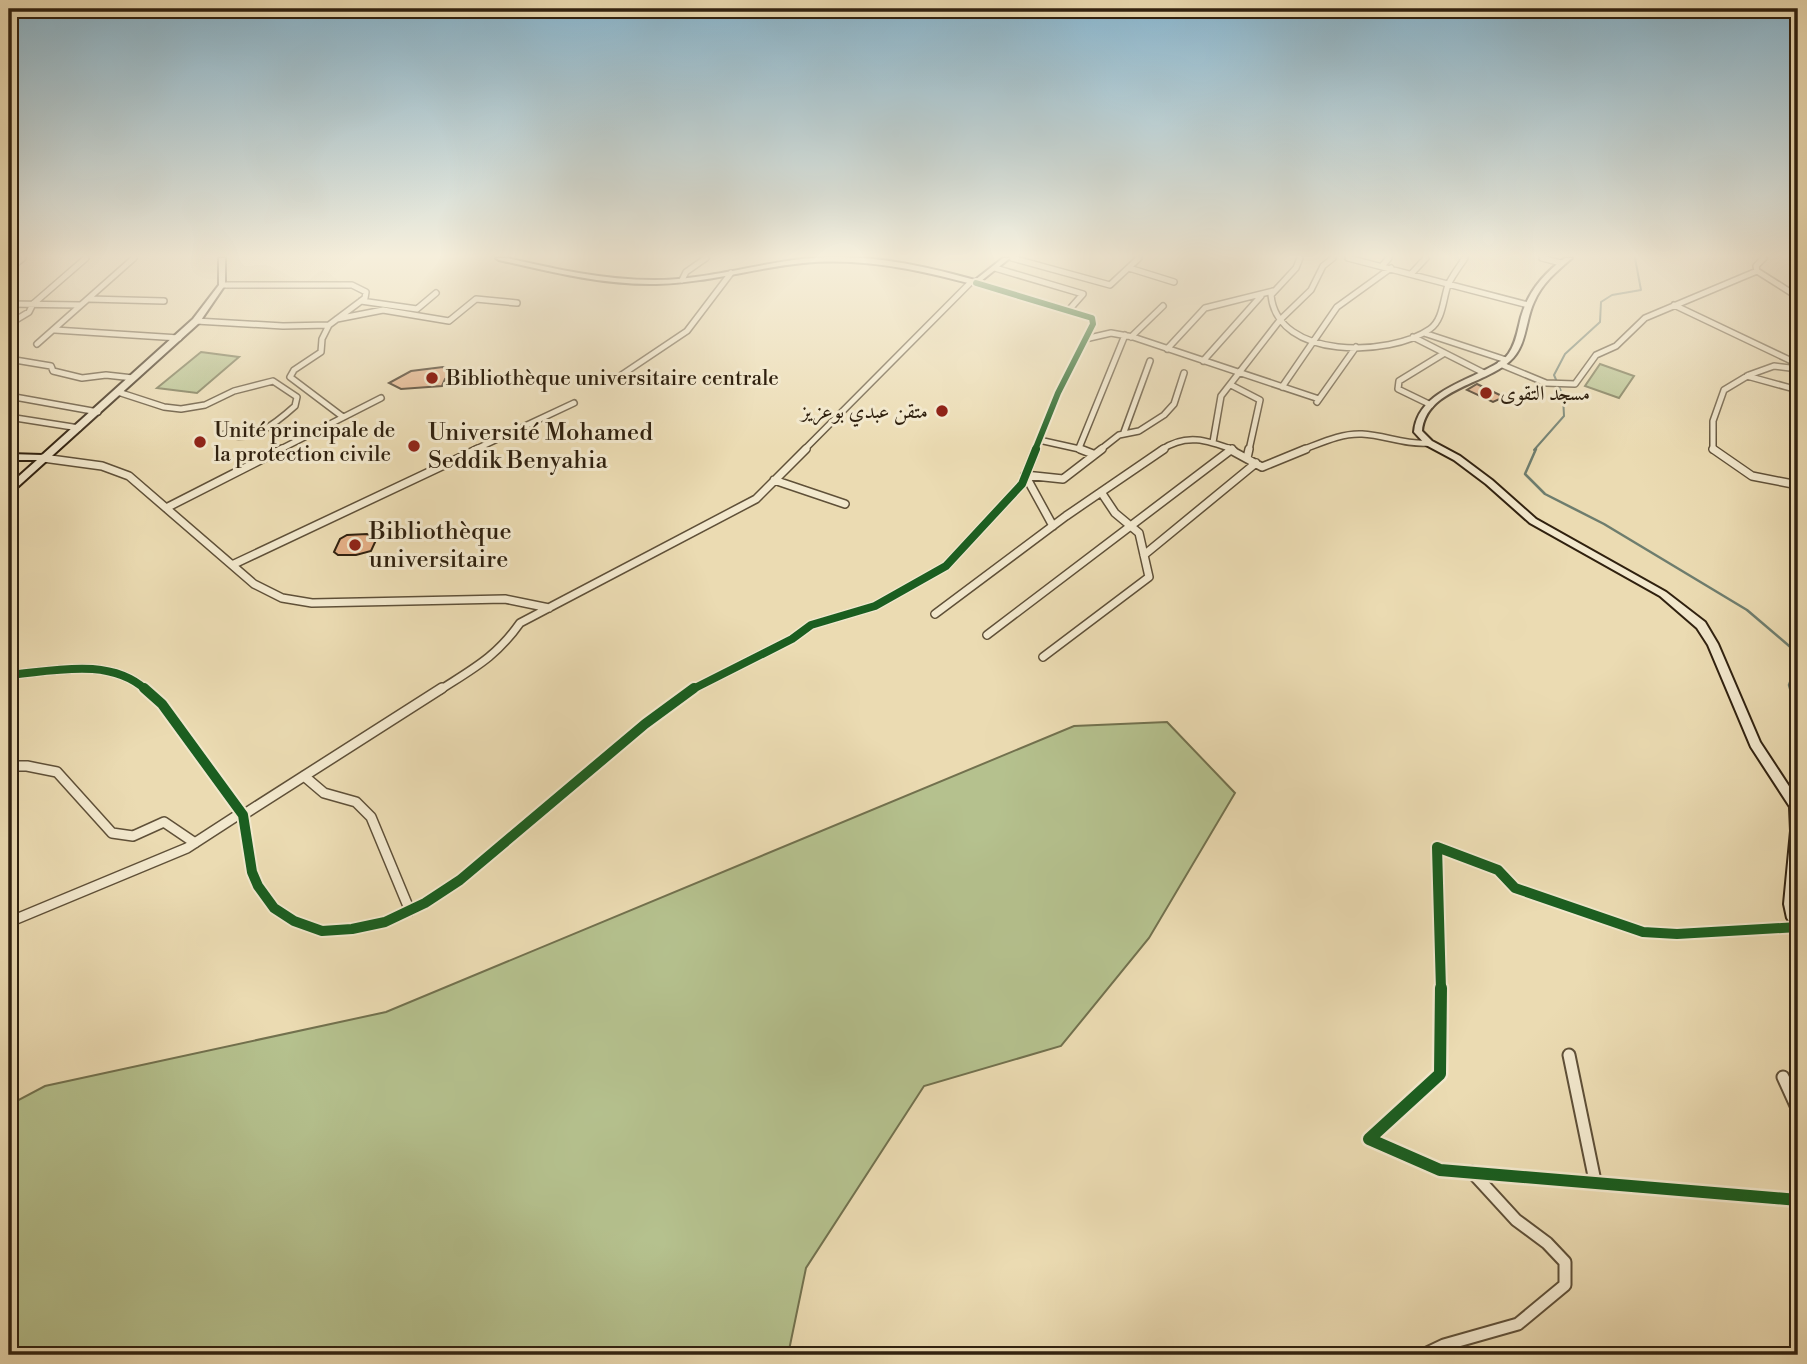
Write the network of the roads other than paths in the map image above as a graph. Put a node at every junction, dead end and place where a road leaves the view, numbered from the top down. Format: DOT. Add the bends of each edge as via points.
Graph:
graph roads {
  1 [pos="195,321"];
  2 [pos="63,322"];
  3 [pos="206,322"];
  4 [pos="333,322"];
  5 [pos="694,322"];
  6 [pos="934,322"];
  7 [pos="1092,322"];
  8 [pos="1145,322"];
  9 [pos="1192,322"];
  10 [pos="1238,322"];
  11 [pos="1279,322"];
  12 [pos="1282,322"];
  13 [pos="1328,322"];
  14 [pos="1436,322"];
  15 [pos="1524,322"];
  16 [pos="1640,322"];
  17 [pos="1707,322"];
  18 [pos="329,325"];
  19 [pos="55,330"];
  20 [pos="1424,333"];
  21 [pos="1128,336"];
  22 [pos="1413,337"];
  23 [pos="179,338"];
  24 [pos="1085,339"];
  25 [pos="1316,342"];
  26 [pos="37,344"];
  27 [pos="1356,347"];
  28 [pos="1167,349"];
  29 [pos="1443,354"];
  30 [pos="9,359"];
  31 [pos="1150,361"];
  32 [pos="1203,361"];
  33 [pos="1503,362"];
  34 [pos="1798,367"];
  35 [pos="1184,373"];
  36 [pos="1241,373"];
  37 [pos="1484,373"];
  38 [pos="1746,376"];
  39 [pos="133,378"];
  40 [pos="611,382"];
  41 [pos="1231,385"];
  42 [pos="1282,387"];
  43 [pos="1798,390"];
  44 [pos="118,392"];
  45 [pos="9,396"];
  46 [pos="381,398"];
  47 [pos="574,403"];
  48 [pos="1431,405"];
  49 [pos="98,412"];
  50 [pos="9,417"];
  51 [pos="343,417"];
  52 [pos="79,428"];
  53 [pos="1124,432"];
  54 [pos="224,434"];
  55 [pos="1039,440"];
  56 [pos="1213,442"];
  57 [pos="1429,443"];
  58 [pos="1079,448"];
  59 [pos="1232,449"];
  60 [pos="1093,454"];
  61 [pos="9,457"];
  62 [pos="43,458"];
  63 [pos="1247,458"];
  64 [pos="1256,463"];
  65 [pos="1025,475"];
  66 [pos="774,480"];
  67 [pos="1798,485"];
  68 [pos="9,490"];
  69 [pos="1101,492"];
  70 [pos="845,504"];
  71 [pos="166,508"];
  72 [pos="1130,525"];
  73 [pos="1053,526"];
  74 [pos="1144,555"];
  75 [pos="232,565"];
  76 [pos="549,608"];
  77 [pos="935,614"];
  78 [pos="987,635"];
  79 [pos="1043,657"];
  80 [pos="9,675"];
  81 [pos="9,766"];
  82 [pos="304,776"];
  83 [pos="242,814"];
  84 [pos="195,843"];
  85 [pos="410,911"];
  86 [pos="9,922"];
  87 [pos="1798,926"];
  88 [pos="1569,1055"];
  89 [pos="1783,1077"];
  90 [pos="1798,1111"];
  91 [pos="1472,1172"];
  92 [pos="1595,1181"];
  93 [pos="1798,1200"];
  94 [pos="1423,1355"];
  1 -- 23 [label="main road"];
  2 -- 19 [label="street"];
  3 -- 18 [label="street"];
  4 -- 18 [label="street"];
  5 -- 40 [label="street"];
  6 -- 66 [label="street"];
  7 -- 24 [label="street"];
  8 -- 21 [label="street"];
  9 -- 28 [label="street"];
  10 -- 32 [label="street"];
  11 -- 36 [label="street"];
  12 -- 25 [label="street"];
  13 -- 25 [label="street"];
  14 -- 20 [label="street"];
  15 -- 33 [label="main road" via="1520,340"];
  16 -- 33 [label="street" via="1616,346 1596,355 1575,384 1542,383"];
  17 -- 34 [label="street"];
  18 -- 51 [label="street" via="321,352 293,370 290,377"];
  19 -- 23 [label="street"];
  19 -- 26 [label="street"];
  20 -- 22 [label="street"];
  20 -- 33 [label="street"];
  21 -- 24 [label="street" via="1111,332"];
  21 -- 28 [label="street"];
  21 -- 58 [label="street"];
  22 -- 27 [label="street"];
  22 -- 29 [label="street"];
  23 -- 39 [label="main road"];
  24 -- 55 [label="street"];
  25 -- 27 [label="street"];
  25 -- 42 [label="street"];
  27 -- 42 [label="street" via="1318,401"];
  28 -- 32 [label="street"];
  29 -- 37 [label="street"];
  29 -- 48 [label="street" via="1399,381 1398,389"];
  30 -- 39 [label="street" via="51,366 53,371 82,378"];
  31 -- 53 [label="street"];
  32 -- 36 [label="street"];
  33 -- 37 [label="main road"];
  34 -- 38 [label="street" via="1774,366"];
  35 -- 53 [label="street" via="1174,404 1164,415 1139,431"];
  36 -- 41 [label="street"];
  36 -- 42 [label="street"];
  37 -- 48 [label="main road"];
  38 -- 43 [label="street"];
  38 -- 67 [label="street" via="1724,390 1713,421 1713,450 1745,475 1768,483"];
  39 -- 44 [label="main road"];
  41 -- 56 [label="street" via="1221,396"];
  41 -- 63 [label="street" via="1260,400"];
  44 -- 49 [label="main road"];
  44 -- 54 [label="street" via="181,409 273,381 297,397 296,406 268,426 243,438"];
  45 -- 49 [label="street"];
  46 -- 51 [label="street"];
  47 -- 75 [label="street"];
  48 -- 57 [label="main road" via="1417,426"];
  49 -- 52 [label="main road"];
  50 -- 52 [label="street"];
  51 -- 71 [label="street"];
  52 -- 62 [label="main road"];
  53 -- 60 [label="street"];
  55 -- 58 [label="street"];
  55 -- 65 [label="street"];
  56 -- 59 [label="street"];
  56 -- 69 [label="street" via="1196,438 1173,442"];
  57 -- 64 [label="street" via="1399,443 1357,434 1262,467"];
  57 -- 87 [label="main road" via="1468,466 1533,521 1663,594 1701,625 1755,744 1796,806 1790,904"];
  58 -- 60 [label="street"];
  59 -- 63 [label="street"];
  59 -- 72 [label="street"];
  60 -- 65 [label="street" via="1063,479"];
  61 -- 62 [label="main road"];
  62 -- 68 [label="main road"];
  62 -- 71 [label="street" via="115,470 129,476"];
  63 -- 64 [label="street"];
  64 -- 74 [label="street"];
  65 -- 73 [label="street"];
  65 -- 85 [label="street" via="1006,503 938,572 875,606 811,625 691,690 460,880"];
  66 -- 70 [label="street"];
  66 -- 76 [label="street" via="756,499"];
  69 -- 72 [label="street"];
  69 -- 73 [label="street"];
  71 -- 75 [label="street"];
  72 -- 74 [label="street" via="1139,533"];
  72 -- 78 [label="street"];
  73 -- 77 [label="street"];
  74 -- 79 [label="street" via="1149,577"];
  75 -- 76 [label="street" via="262,590 296,601 505,600"];
  76 -- 82 [label="street" via="520,623 490,658"];
  80 -- 83 [label="street" via="93,668 133,678 162,704"];
  81 -- 84 [label="street" via="57,772 112,833 133,836 164,822"];
  82 -- 83 [label="street"];
  82 -- 85 [label="street" via="324,793 356,802 371,817"];
  83 -- 84 [label="street"];
  83 -- 85 [label="street" via="258,886 274,908 294,921 336,931 385,922"];
  84 -- 86 [label="street"];
  87 -- 91 [label="street" via="1643,932 1515,888 1498,870 1437,847 1440,1074 1369,1139 1440,1170"];
  88 -- 92 [label="street"];
  89 -- 90 [label="street"];
  91 -- 92 [label="street"];
  91 -- 94 [label="street" via="1516,1220 1565,1262 1565,1285 1518,1324"];
  92 -- 93 [label="street"];
}
